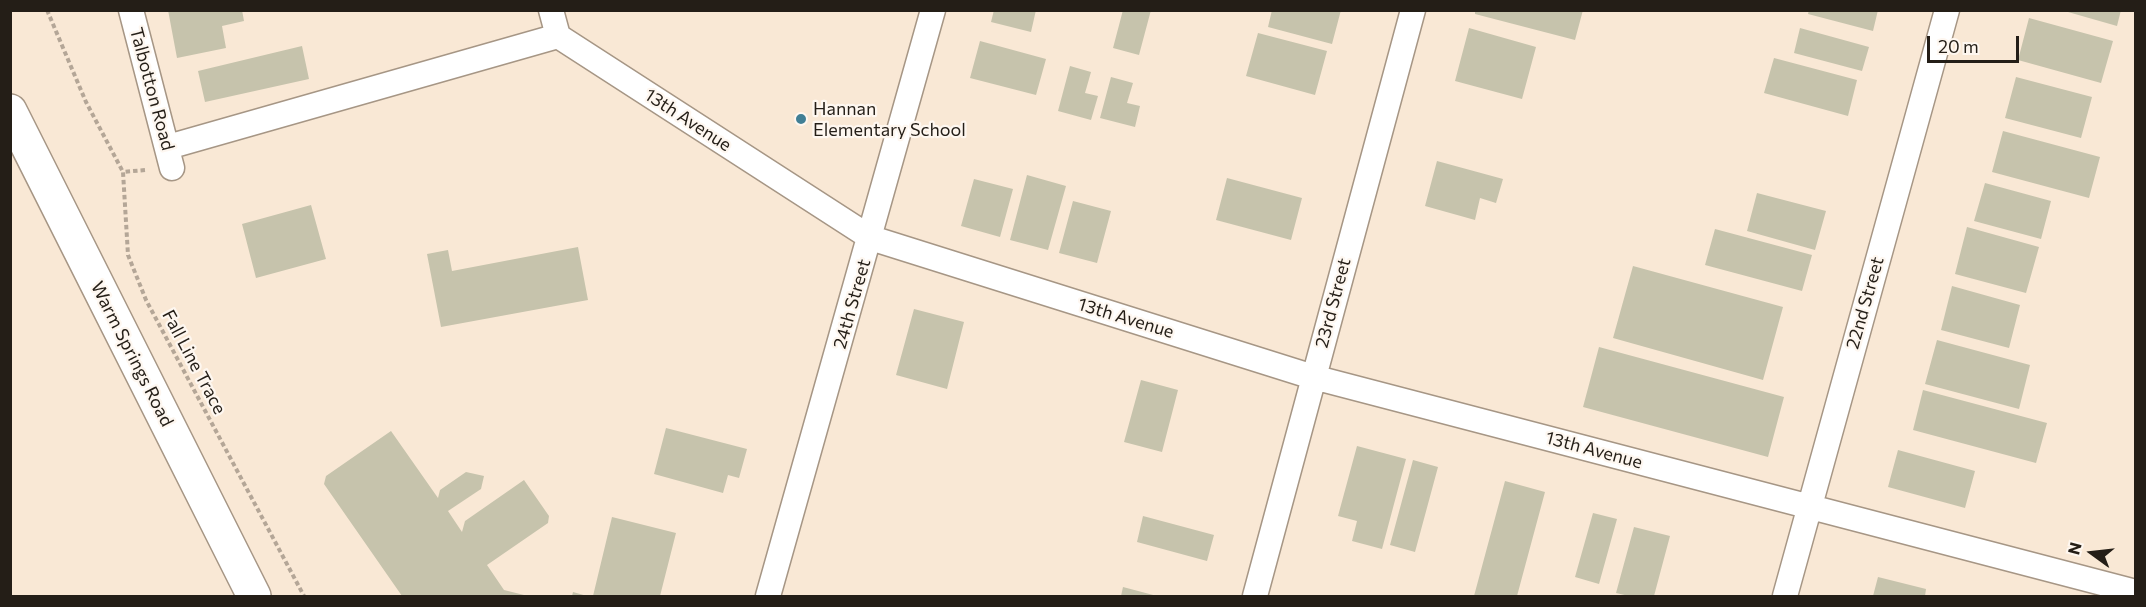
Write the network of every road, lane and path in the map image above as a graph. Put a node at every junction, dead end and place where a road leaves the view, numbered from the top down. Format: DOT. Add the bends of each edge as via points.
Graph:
graph roads {
  1 [pos="47,10"];
  2 [pos="131,10"];
  3 [pos="551,10"];
  4 [pos="933,10"];
  5 [pos="1413,10"];
  6 [pos="1947,10"];
  7 [pos="558,36"];
  8 [pos="11,112"];
  9 [pos="170,158"];
  10 [pos="123,172"];
  11 [pos="870,238"];
  12 [pos="1313,377"];
  13 [pos="1809,506"];
  14 [pos="2136,592"];
  15 [pos="254,597"];
  16 [pos="304,597"];
  17 [pos="768,597"];
  18 [pos="1255,597"];
  19 [pos="1785,597"];
  1 -- 10 [label="path" via="86,102"];
  2 -- 9 [label="street, Talbotton Road"];
  3 -- 7 [label="street"];
  4 -- 11 [label="street, 24th Street"];
  5 -- 12 [label="street, 23rd Street"];
  6 -- 13 [label="street, 22nd Street"];
  7 -- 9 [label="street"];
  7 -- 11 [label="street, 13th Avenue"];
  8 -- 15 [label="main road, Warm Springs Road"];
  9 -- 10 [label="path"];
  10 -- 16 [label="path, Fall Line Trace" via="128,255 146,300"];
  11 -- 12 [label="street, 13th Avenue"];
  11 -- 17 [label="street, 24th Street"];
  12 -- 13 [label="street, 13th Avenue"];
  12 -- 18 [label="street, 23rd Street"];
  13 -- 14 [label="street, 13th Avenue"];
  13 -- 19 [label="street, 22nd Street"];
}
